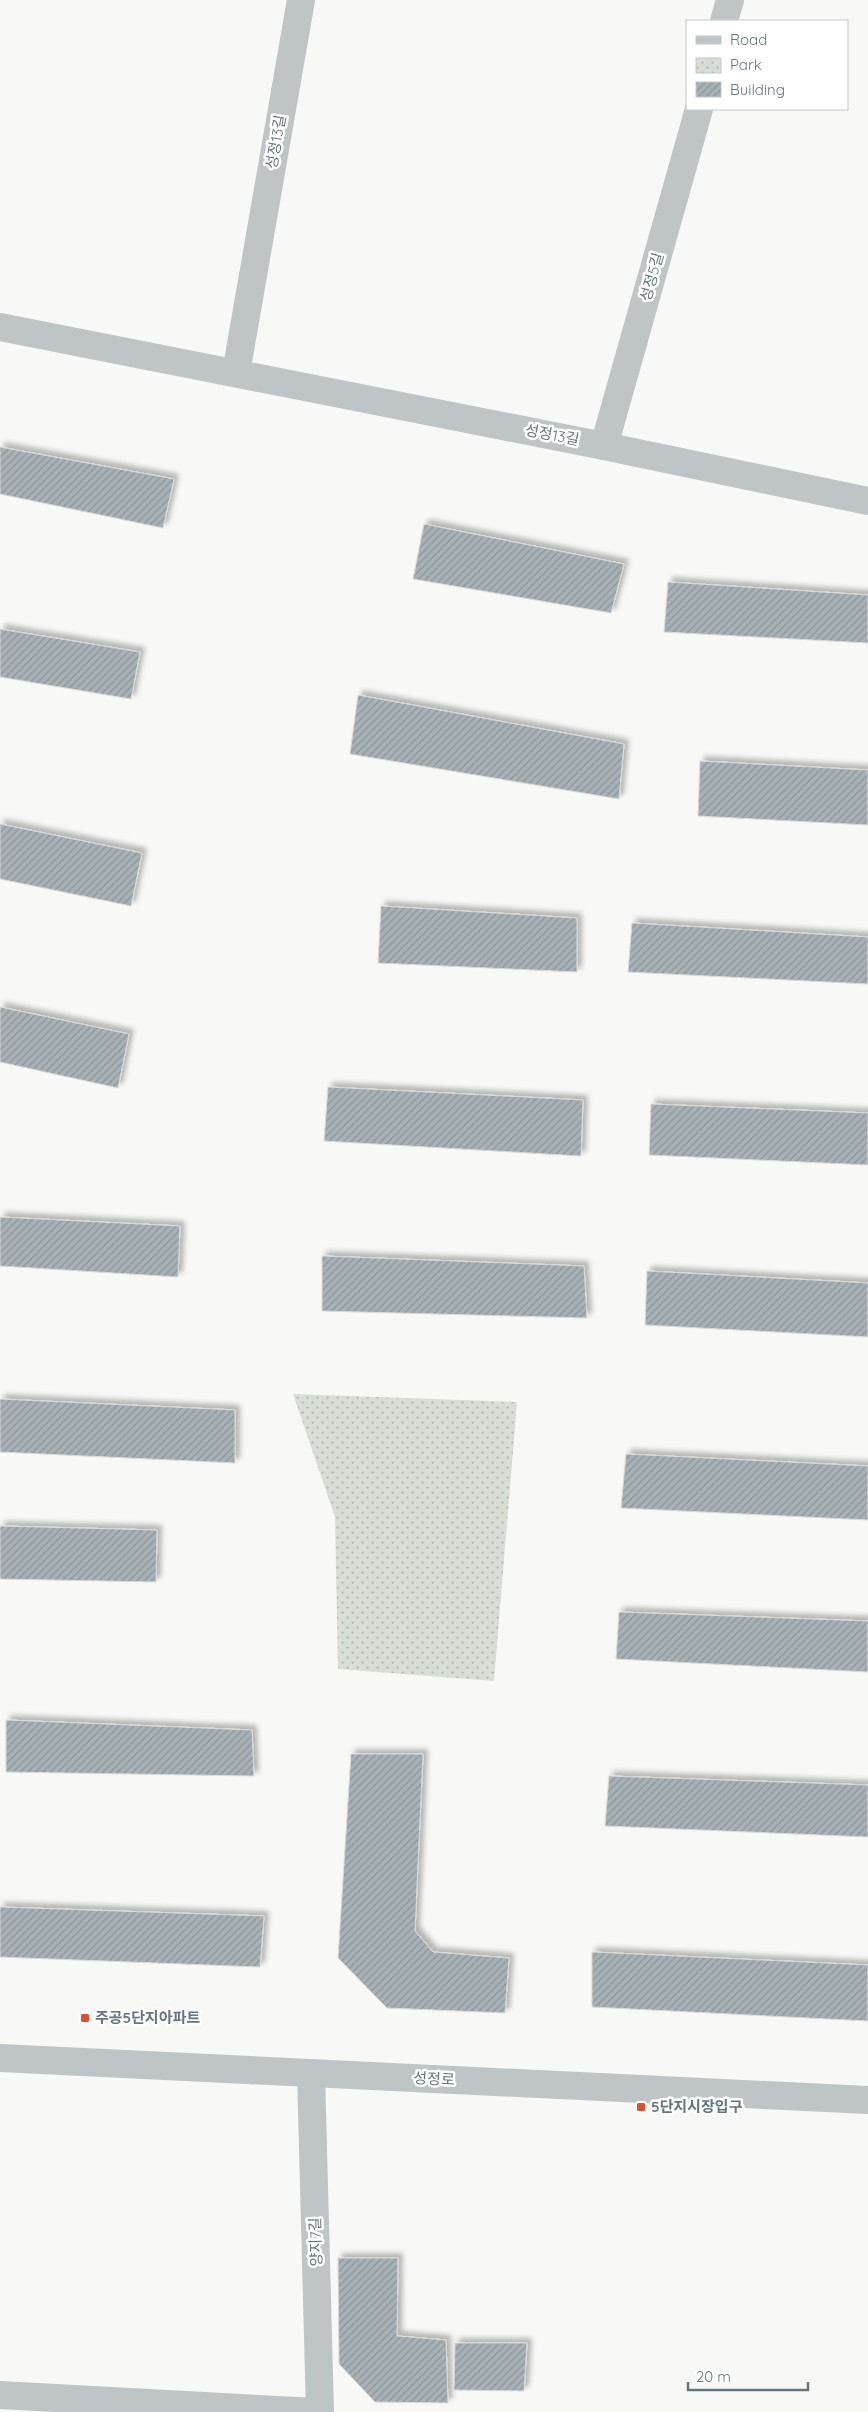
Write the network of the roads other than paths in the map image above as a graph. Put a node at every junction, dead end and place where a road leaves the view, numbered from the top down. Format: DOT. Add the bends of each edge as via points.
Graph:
graph roads {
  1 [pos="301,0"];
  2 [pos="730,0"];
  3 [pos="724,20"];
  4 [pos="699,110"];
  5 [pos="0,327"];
  6 [pos="236,373"];
  7 [pos="604,446"];
  8 [pos="868,501"];
  9 [pos="0,2058"];
  10 [pos="311,2073"];
  11 [pos="868,2100"];
  12 [pos="0,2395"];
  13 [pos="318,2412"];
  1 -- 6 [label="street, 성정13길"];
  2 -- 3 [label="street"];
  4 -- 7 [label="street, 성정5길"];
  5 -- 6 [label="street, 성정13길"];
  6 -- 7 [label="street, 성정13길"];
  7 -- 8 [label="street, 성정13길"];
  9 -- 10 [label="street, 성정로"];
  10 -- 11 [label="street, 성정로"];
  10 -- 13 [label="street, 양지7길"];
  12 -- 13 [label="street"];
}
